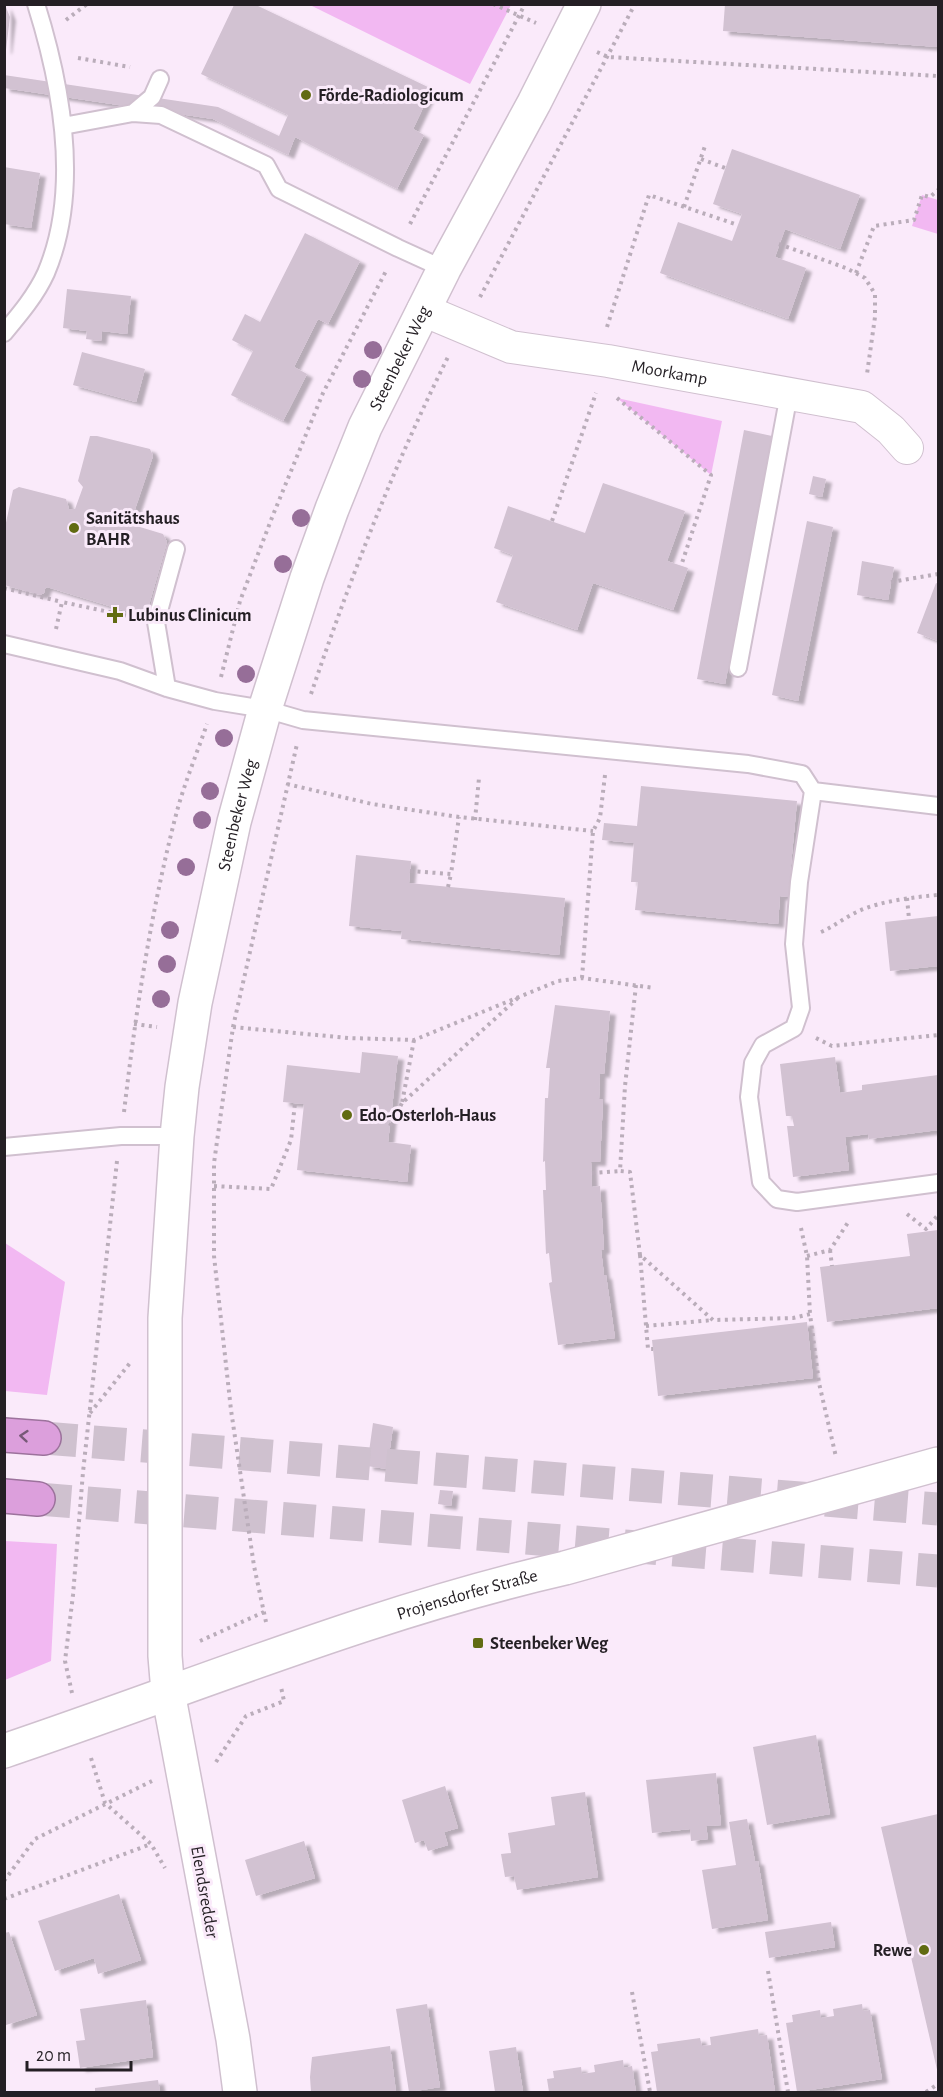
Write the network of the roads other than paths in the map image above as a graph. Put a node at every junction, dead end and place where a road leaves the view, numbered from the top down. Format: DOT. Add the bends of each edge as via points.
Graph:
graph roads {
  1 [pos="36,4"];
  2 [pos="584,4"];
  3 [pos="160,79"];
  4 [pos="133,113"];
  5 [pos="63,126"];
  6 [pos="444,269"];
  7 [pos="423,310"];
  8 [pos="4,333"];
  9 [pos="789,394"];
  10 [pos="907,448"];
  11 [pos="176,549"];
  12 [pos="4,644"];
  13 [pos="738,668"];
  14 [pos="167,688"];
  15 [pos="265,709"];
  16 [pos="813,791"];
  17 [pos="939,806"];
  18 [pos="177,1136"];
  19 [pos="4,1147"];
  20 [pos="939,1183"];
  21 [pos="4,1435"];
  22 [pos="44,1438"];
  23 [pos="939,1464"];
  24 [pos="4,1496"];
  25 [pos="38,1498"];
  26 [pos="168,1692"];
  27 [pos="4,1751"];
  28 [pos="240,2092"];
  1 -- 5 [label="lane"];
  2 -- 6 [label="main road, Steenbeker Weg"];
  3 -- 4 [label="lane" via="152,96"];
  4 -- 5 [label="lane"];
  4 -- 6 [label="lane" via="161,115 266,165 279,189"];
  5 -- 8 [label="lane" via="62,212 51,255 37,291"];
  6 -- 7 [label="main road, Steenbeker Weg"];
  7 -- 9 [label="street, Moorkamp" via="511,347 601,369"];
  7 -- 15 [label="main road, Steenbeker Weg" via="365,428 332,509"];
  9 -- 10 [label="street, Moorkamp" via="862,407"];
  9 -- 13 [label="lane"];
  11 -- 14 [label="lane" via="156,622"];
  12 -- 14 [label="lane" via="120,671"];
  14 -- 15 [label="lane"];
  15 -- 16 [label="lane" via="303,720 748,764 802,774"];
  15 -- 18 [label="main road, Steenbeker Weg" via="214,909 192,1022"];
  16 -- 17 [label="lane"];
  16 -- 20 [label="lane" via="794,944 801,1008 794,1028 764,1045 753,1063 749,1097 761,1182 777,1199 797,1202"];
  18 -- 19 [label="lane" via="121,1136"];
  18 -- 26 [label="main road, Steenbeker Weg" via="165,1318"];
  22 -- 21 [label="highway, one-way"];
  23 -- 26 [label="main road, Projensdorfer Straße" via="506,1581"];
  24 -- 25 [label="highway"];
  26 -- 27 [label="main road, Projensdorfer Straße"];
  26 -- 28 [label="main road, Elendsredder"];
}
